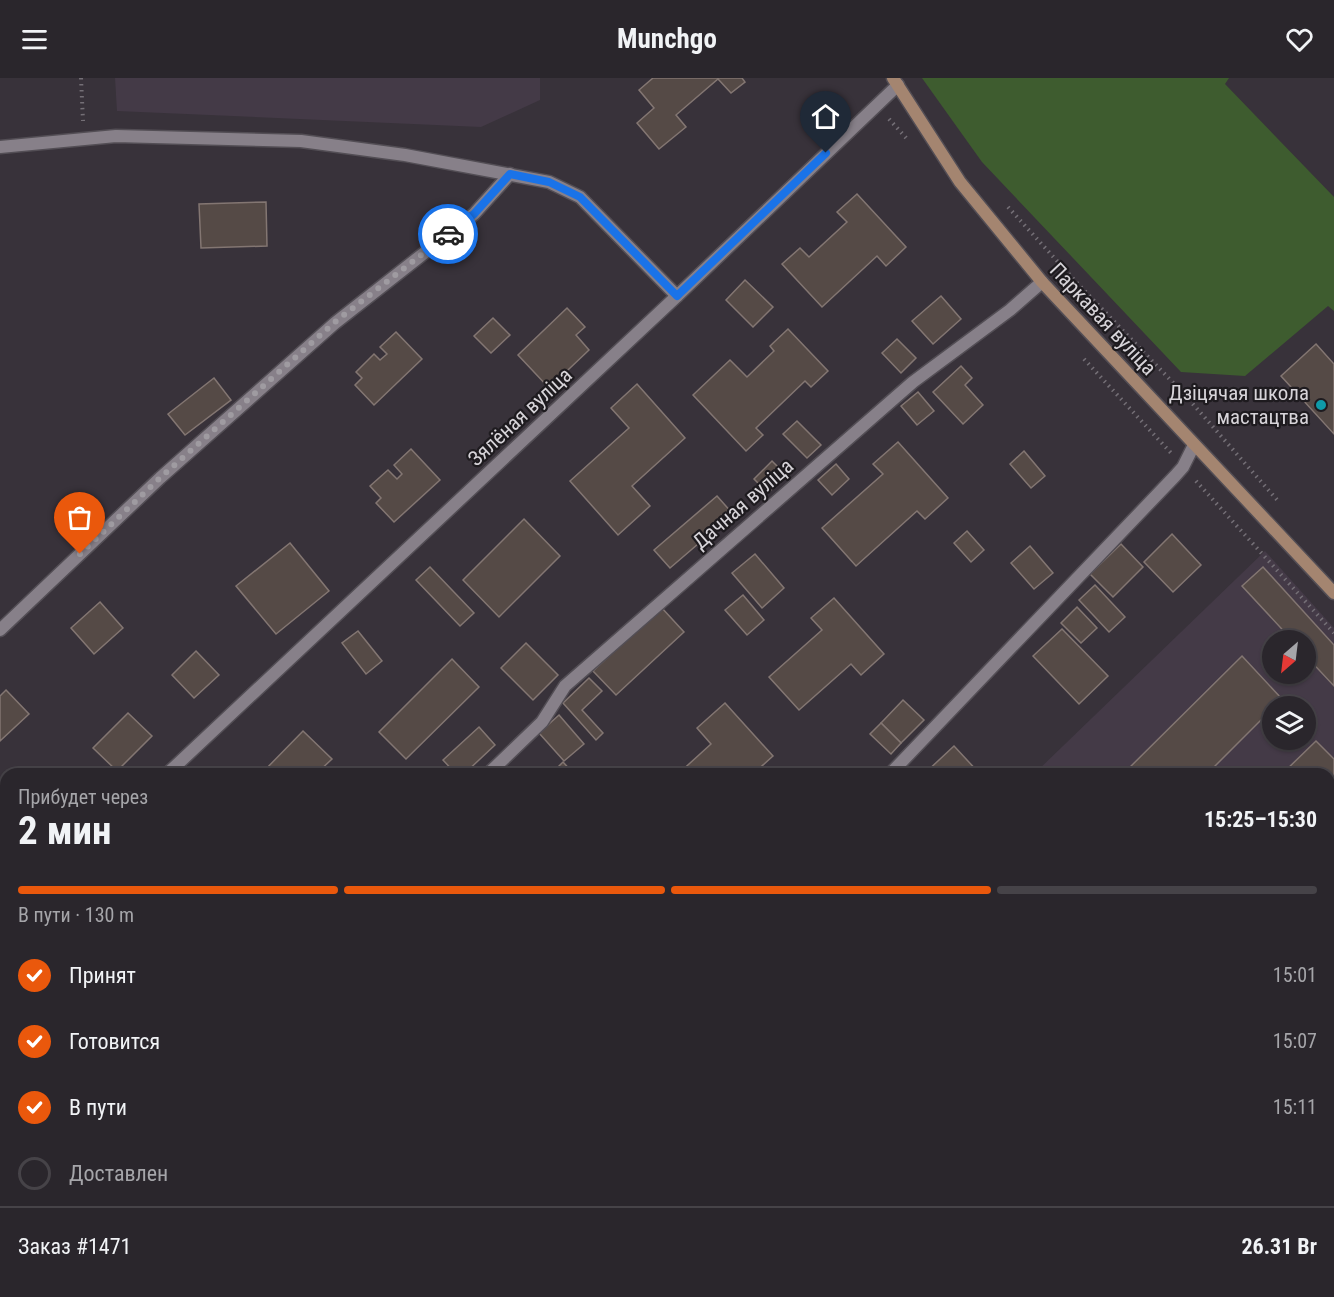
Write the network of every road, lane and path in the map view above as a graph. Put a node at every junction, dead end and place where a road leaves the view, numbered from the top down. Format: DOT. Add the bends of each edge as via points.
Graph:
graph roads {
  1 [pos="81,78"];
  2 [pos="895,82"];
  3 [pos="84,139"];
  4 [pos="0,147"];
  5 [pos="510,174"];
  6 [pos="1003,201"];
  7 [pos="1042,282"];
  8 [pos="677,296"];
  9 [pos="1194,445"];
  10 [pos="1286,511"];
  11 [pos="1334,593"];
  12 [pos="0,630"];
  13 [pos="173,768"];
  14 [pos="495,768"];
  15 [pos="896,768"];
  1 -- 3 [label="path"];
  2 -- 7 [label="street, Паркавая вуліца" via="960,182"];
  2 -- 8 [label="street, Зялёная вуліца"];
  3 -- 4 [label="street"];
  3 -- 5 [label="street" via="116,136 301,141"];
  5 -- 8 [label="street" via="549,182 580,197"];
  5 -- 12 [label="street" via="474,214 335,322 168,470"];
  6 -- 10 [label="path" via="1184,394"];
  7 -- 9 [label="street, Паркавая вуліца"];
  7 -- 14 [label="street, Дачная вуліца" via="913,382 564,686 542,722"];
  8 -- 13 [label="street, Зялёная вуліца"];
  9 -- 11 [label="street, Паркавая вуліца"];
  9 -- 15 [label="street" via="1175,476"];
}
